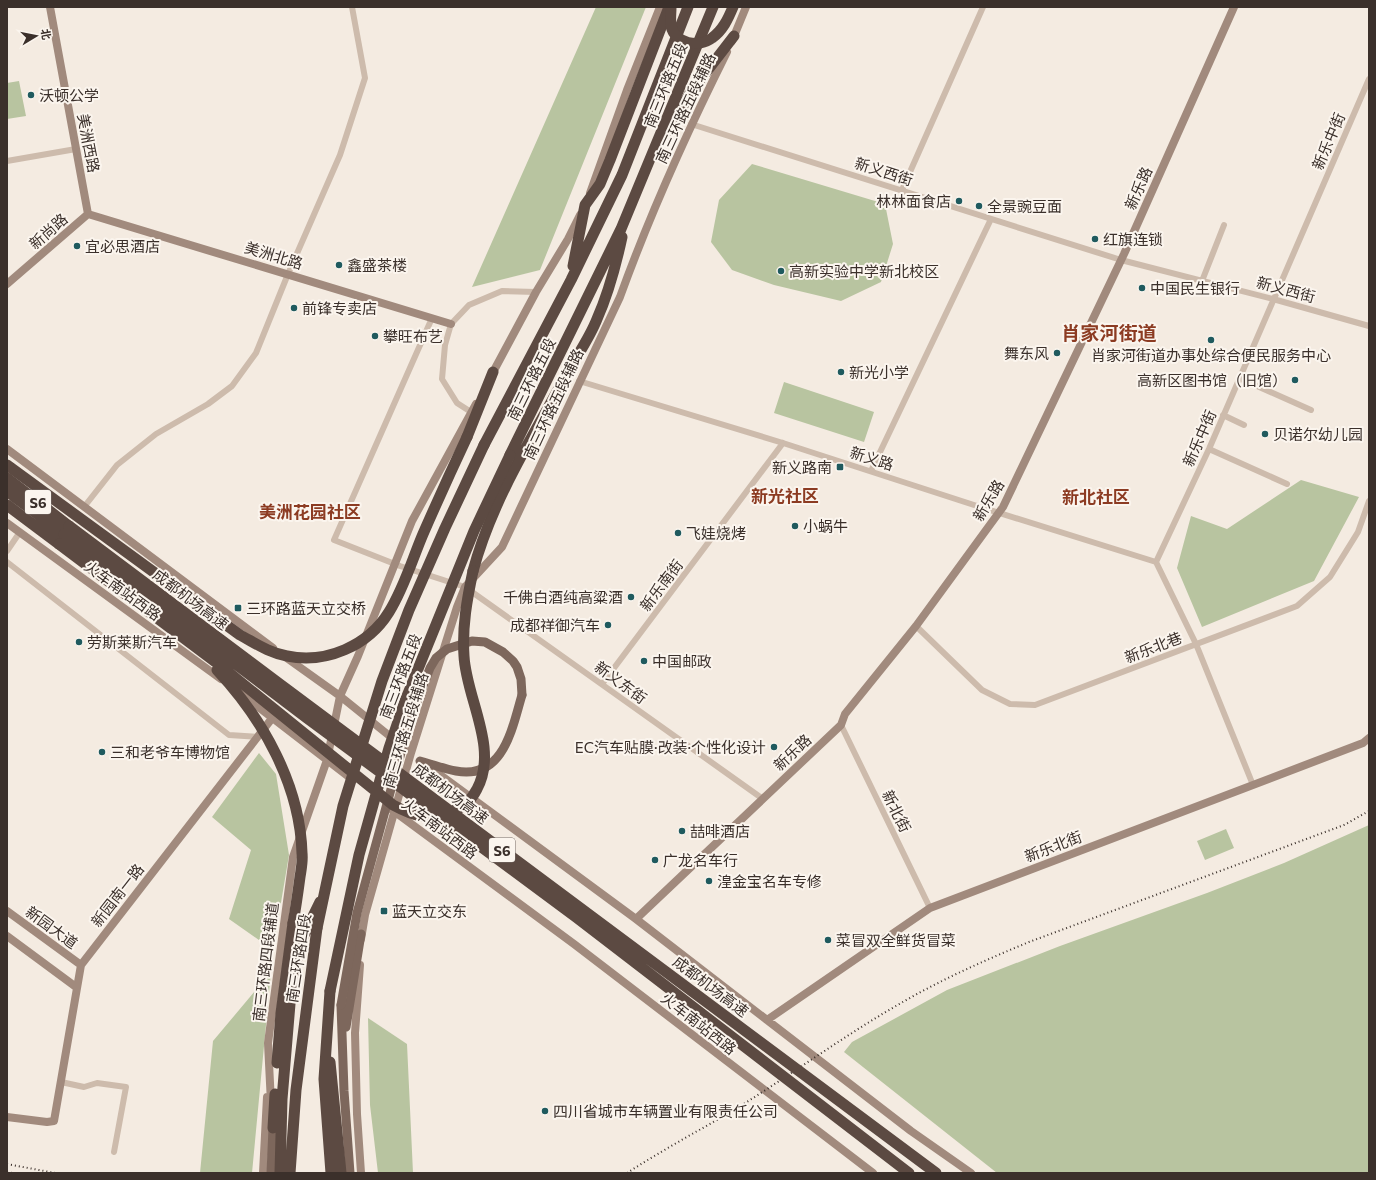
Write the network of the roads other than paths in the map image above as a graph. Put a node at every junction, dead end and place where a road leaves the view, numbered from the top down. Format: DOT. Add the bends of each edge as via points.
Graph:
graph roads {
  1 [pos="50,7"];
  2 [pos="352,7"];
  3 [pos="660,7"];
  4 [pos="670,7"];
  5 [pos="688,7"];
  6 [pos="713,7"];
  7 [pos="733,7"];
  8 [pos="746,7"];
  9 [pos="983,7"];
  10 [pos="1234,7"];
  11 [pos="734,36"];
  12 [pos="1369,79"];
  13 [pos="691,124"];
  14 [pos="76,149"];
  15 [pos="7,161"];
  16 [pos="643,178"];
  17 [pos="902,190"];
  18 [pos="585,205"];
  19 [pos="88,214"];
  20 [pos="625,219"];
  21 [pos="991,219"];
  22 [pos="1224,225"];
  23 [pos="1121,260"];
  24 [pos="288,274"];
  25 [pos="571,280"];
  26 [pos="1202,281"];
  27 [pos="7,284"];
  28 [pos="536,292"];
  29 [pos="1273,299"];
  30 [pos="432,318"];
  31 [pos="451,324"];
  32 [pos="1369,326"];
  33 [pos="493,372"];
  34 [pos="1239,378"];
  35 [pos="579,381"];
  36 [pos="1311,410"];
  37 [pos="471,412"];
  38 [pos="1223,415"];
  39 [pos="1244,425"];
  40 [pos="784,443"];
  41 [pos="7,449"];
  42 [pos="1209,449"];
  43 [pos="7,465"];
  44 [pos="871,471"];
  45 [pos="7,478"];
  46 [pos="1287,484"];
  47 [pos="7,491"];
  48 [pos="1369,501"];
  49 [pos="7,506"];
  50 [pos="84,507"];
  51 [pos="999,513"];
  52 [pos="7,523"];
  53 [pos="20,532"];
  54 [pos="7,551"];
  55 [pos="7,562"];
  56 [pos="1156,562"];
  57 [pos="395,564"];
  58 [pos="465,587"];
  59 [pos="916,626"];
  60 [pos="1196,644"];
  61 [pos="198,649"];
  62 [pos="602,684"];
  63 [pos="340,696"];
  64 [pos="273,717"];
  65 [pos="841,725"];
  66 [pos="258,736"];
  67 [pos="1369,738"];
  68 [pos="360,751"];
  69 [pos="411,753"];
  70 [pos="328,760"];
  71 [pos="420,760"];
  72 [pos="1253,785"];
  73 [pos="763,799"];
  74 [pos="395,812"];
  75 [pos="930,908"];
  76 [pos="7,911"];
  77 [pos="636,919"];
  78 [pos="314,925"];
  79 [pos="362,934"];
  80 [pos="7,936"];
  81 [pos="81,965"];
  82 [pos="76,987"];
  83 [pos="767,1020"];
  84 [pos="327,1032"];
  85 [pos="268,1070"];
  86 [pos="61,1082"];
  87 [pos="344,1090"];
  88 [pos="7,1117"];
  89 [pos="273,1128"];
  90 [pos="114,1152"];
  91 [pos="263,1173"];
  92 [pos="271,1173"];
  93 [pos="280,1173"];
  94 [pos="290,1173"];
  95 [pos="331,1173"];
  96 [pos="341,1173"];
  97 [pos="350,1173"];
  98 [pos="361,1173"];
  99 [pos="873,1173"];
  100 [pos="909,1173"];
  101 [pos="936,1173"];
  102 [pos="971,1173"];
  1 -- 14 [label="main road, 美洲西路"];
  2 -- 24 [label="street" via="365,78 340,155"];
  3 -- 18 [label="main road"];
  4 -- 7 [label="highway, bridge" via="674,34 692,43 712,38 722,28"];
  4 -- 18 [label="highway" via="600,184"];
  5 -- 25 [label="highway, 南三环路五段" via="622,175"];
  6 -- 16 [label="highway, 南三环路五段"];
  8 -- 11 [label="main road, 南三环路五段辅路"];
  9 -- 17 [label="street"];
  10 -- 23 [label="main road, 新乐路"];
  11 -- 13 [label="main road, 南三环路五段辅路"];
  11 -- 16 [label="highway" via="690,93"];
  12 -- 29 [label="street, 新乐中街"];
  13 -- 17 [label="street, 新义西街"];
  13 -- 35 [label="main road, 南三环路五段辅路" via="620,298"];
  14 -- 15 [label="street"];
  14 -- 19 [label="main road, 美洲西路"];
  16 -- 20 [label="highway, 南三环路五段"];
  17 -- 21 [label="street, 新义西街"];
  18 -- 25 [label="highway"];
  18 -- 28 [label="main road"];
  19 -- 24 [label="main road, 美洲北路"];
  19 -- 27 [label="main road, 新尚路"];
  20 -- 61 [label="highway, bridge" via="618,259 597,320 508,481 479,549 466,602 464,656 485,754 480,784 466,804 434,818 407,813 393,805"];
  20 -- 84 [label="highway, 南三环路五段, bridge" via="474,532 405,701 359,855 330,991"];
  21 -- 23 [label="street, 新义西街"];
  21 -- 44 [label="street"];
  22 -- 26 [label="street"];
  23 -- 26 [label="street, 新义西街"];
  23 -- 51 [label="main road, 新乐路"];
  24 -- 30 [label="main road, 美洲北路"];
  24 -- 50 [label="street" via="256,354 232,386 208,404 156,434 117,465"];
  25 -- 68 [label="highway, 南三环路五段, bridge" via="484,445 445,528 409,610 382,681"];
  26 -- 29 [label="street, 新义西街"];
  28 -- 31 [label="street" via="502,291 469,305"];
  28 -- 33 [label="main road"];
  29 -- 32 [label="street, 新义西街"];
  29 -- 34 [label="street, 新乐中街"];
  30 -- 31 [label="main road, 美洲北路"];
  30 -- 57 [label="street, 新义东街" via="334,540"];
  31 -- 37 [label="street" via="444,345 442,379 457,403"];
  33 -- 37 [label="main road"];
  33 -- 43 [label="highway, bridge" via="400,590 385,618 352,647 313,657 279,654 240,635"];
  34 -- 36 [label="street"];
  34 -- 38 [label="street, 新乐中街"];
  35 -- 40 [label="street, 新义路"];
  35 -- 58 [label="main road, 南三环路五段辅路" via="502,547"];
  37 -- 57 [label="main road" via="412,521"];
  38 -- 39 [label="street"];
  38 -- 42 [label="street, 新乐中街"];
  40 -- 44 [label="street, 新义路"];
  40 -- 62 [label="street, 新乐南街"];
  41 -- 50 [label="main road"];
  42 -- 46 [label="street"];
  42 -- 56 [label="street, 新乐中街"];
  44 -- 51 [label="street, 新义路"];
  45 -- 101 [label="highway, 成都机场高速 / S6, bridge" via="270,678"];
  47 -- 100 [label="highway, 成都机场高速 / S6, bridge" via="576,917"];
  48 -- 60 [label="street, 新乐北巷" via="1358,532 1330,578 1297,606"];
  49 -- 61 [label="highway, bridge"];
  50 -- 63 [label="main road"];
  51 -- 56 [label="street, 新义路"];
  51 -- 59 [label="main road, 新乐路"];
  52 -- 53 [label="main road, 火车南站西路 / S6"];
  53 -- 54 [label="street"];
  53 -- 64 [label="main road, 火车南站西路 / S6"];
  55 -- 66 [label="street" via="229,734"];
  56 -- 60 [label="street"];
  57 -- 58 [label="street, 新义东街"];
  57 -- 63 [label="main road"];
  58 -- 62 [label="street, 新义东街"];
  58 -- 69 [label="main road, 南三环路五段辅路"];
  59 -- 60 [label="street, 新乐北巷" via="982,690 1010,704 1035,705"];
  59 -- 65 [label="main road, 新乐路" via="845,714"];
  60 -- 72 [label="street"];
  61 -- 89 [label="highway, bridge" via="228,682 259,725 284,771 298,822 302,854 281,1013"];
  62 -- 73 [label="street, 新义东街"];
  63 -- 69 [label="main road"];
  63 -- 70 [label="main road"];
  64 -- 66 [label="main road, 新园南一路"];
  64 -- 70 [label="main road, 火车南站西路 / S6"];
  65 -- 73 [label="main road, 新乐路"];
  65 -- 75 [label="street, 新北街"];
  66 -- 81 [label="main road, 新园南一路"];
  67 -- 72 [label="main road, 新乐北街"];
  68 -- 78 [label="highway, 南三环路四段, bridge" via="343,806"];
  69 -- 71 [label="main road"];
  69 -- 74 [label="main road, 南三环路五段辅路"];
  70 -- 74 [label="main road, 火车南站西路 / S6"];
  70 -- 85 [label="main road, 南三环路四段辅道" via="293,857 268,1043"];
  71 -- 77 [label="main road"];
  71 -- 87 [label="main road, bridge" via="456,772 471,772 483,769 503,751 522,695 519,672 504,652 485,642 472,641 447,649 436,658 430,668 410,720 357,913 342,1005"];
  72 -- 75 [label="main road, 新乐北街"];
  73 -- 77 [label="main road, 新乐路"];
  74 -- 79 [label="main road" via="365,915"];
  74 -- 99 [label="main road, 火车南站西路" via="574,944"];
  75 -- 83 [label="main road, 新乐北街"];
  76 -- 81 [label="main road, 新园大道"];
  77 -- 83 [label="main road"];
  78 -- 93 [label="highway" via="301,941 292,980 282,1099"];
  78 -- 94 [label="highway, 南三环路四段" via="296,1090"];
  79 -- 87 [label="main road" via="346,1028"];
  79 -- 98 [label="main road" via="355,1033"];
  80 -- 82 [label="main road"];
  81 -- 82 [label="main road, 新园南一路"];
  82 -- 86 [label="main road, 新园南一路"];
  83 -- 102 [label="main road" via="911,1131"];
  84 -- 95 [label="highway" via="324,1079"];
  84 -- 96 [label="highway"];
  85 -- 89 [label="main road, 南三环路四段辅道"];
  85 -- 91 [label="main road"];
  86 -- 88 [label="main road, 新园南一路" via="54,1121"];
  86 -- 90 [label="street" via="84,1087 97,1083 126,1087"];
  87 -- 97 [label="main road"];
  89 -- 92 [label="main road, 南三环路四段辅道"];
}
